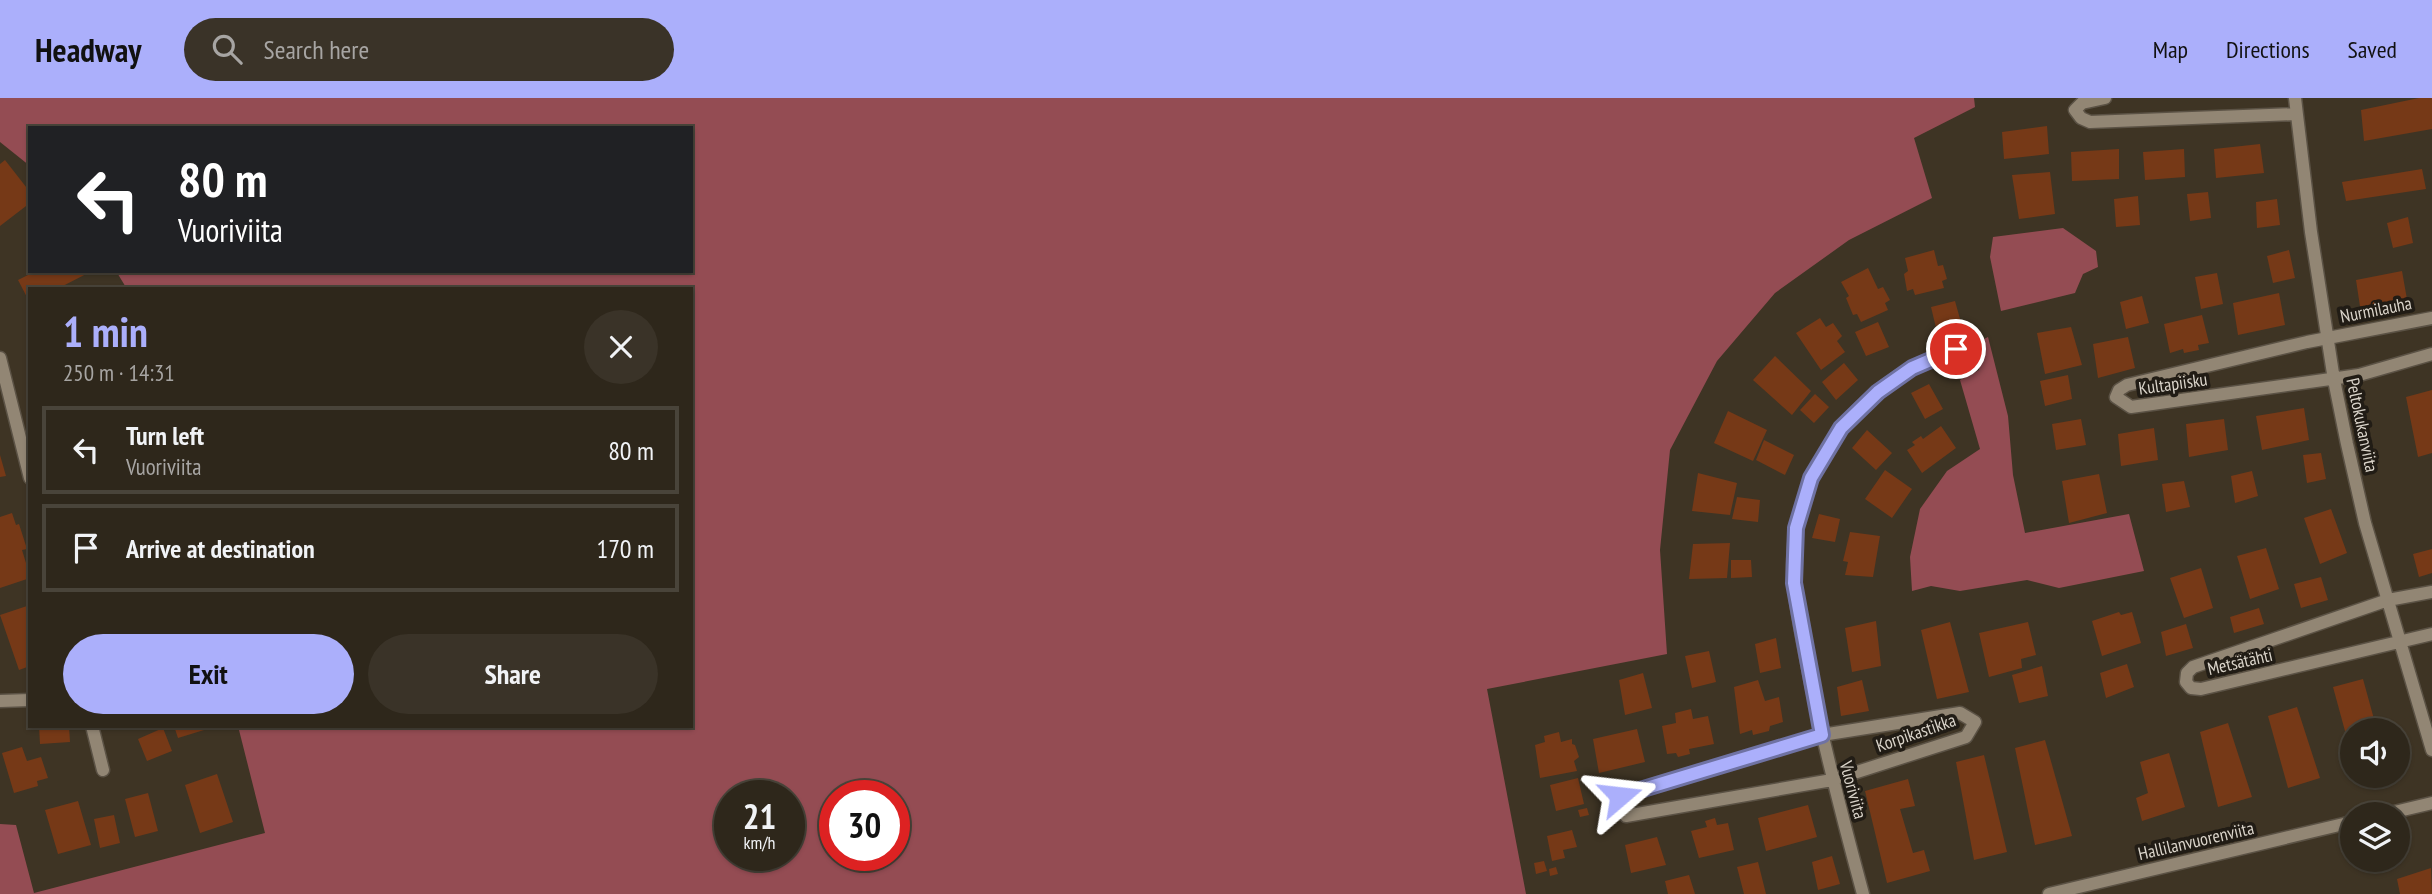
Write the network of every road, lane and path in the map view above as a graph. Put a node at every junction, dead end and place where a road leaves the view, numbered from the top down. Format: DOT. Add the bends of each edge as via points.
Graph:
graph roads {
  1 [pos="2105,98"];
  2 [pos="2295,98"];
  3 [pos="2296,114"];
  4 [pos="2432,318"];
  5 [pos="2327,337"];
  6 [pos="1956,349"];
  7 [pos="2432,354"];
  8 [pos="0,358"];
  9 [pos="2334,380"];
  10 [pos="28,470"];
  11 [pos="2432,592"];
  12 [pos="2388,600"];
  13 [pos="2432,634"];
  14 [pos="2400,643"];
  15 [pos="28,700"];
  16 [pos="0,701"];
  17 [pos="92,728"];
  18 [pos="1822,735"];
  19 [pos="2432,750"];
  20 [pos="103,770"];
  21 [pos="1832,780"];
  22 [pos="2432,803"];
  23 [pos="2410,808"];
  24 [pos="2340,825"];
  25 [pos="1863,894"];
  26 [pos="2049,894"];
  1 -- 3 [label="street" via="2082,103 2075,110 2090,122"];
  2 -- 3 [label="street, Peltokukanviita"];
  3 -- 5 [label="street, Peltokukanviita"];
  4 -- 5 [label="street, Nurmilauha"];
  5 -- 9 [label="street, Peltokukanviita"];
  5 -- 9 [label="street, Kultapiisku" via="2127,385 2116,397 2131,407"];
  6 -- 18 [label="street, Vuoriviita" via="1912,368 1878,392 1841,428 1811,478 1796,528 1794,583"];
  7 -- 9 [label="street"];
  8 -- 10 [label="street"];
  9 -- 12 [label="street, Peltokukanviita" via="2365,523"];
  11 -- 12 [label="street"];
  12 -- 14 [label="street, Peltokukanviita"];
  12 -- 14 [label="street, Metsätähti" via="2193,667 2186,682 2201,690"];
  13 -- 14 [label="street"];
  14 -- 19 [label="street, Peltokukanviita"];
  15 -- 16 [label="street"];
  17 -- 20 [label="street"];
  18 -- 21 [label="street, Vuoriviita"];
  18 -- 21 [label="street, Korpikastikka" via="1960,712 1975,722 1966,737"];
  18 -- 21 [label="street" via="1620,796 1619,806 1626,816"];
  21 -- 25 [label="street, Vuoriviita"];
  22 -- 23 [label="street"];
  24 -- 26 [label="street, Hallilanvuorenviita"];
}
